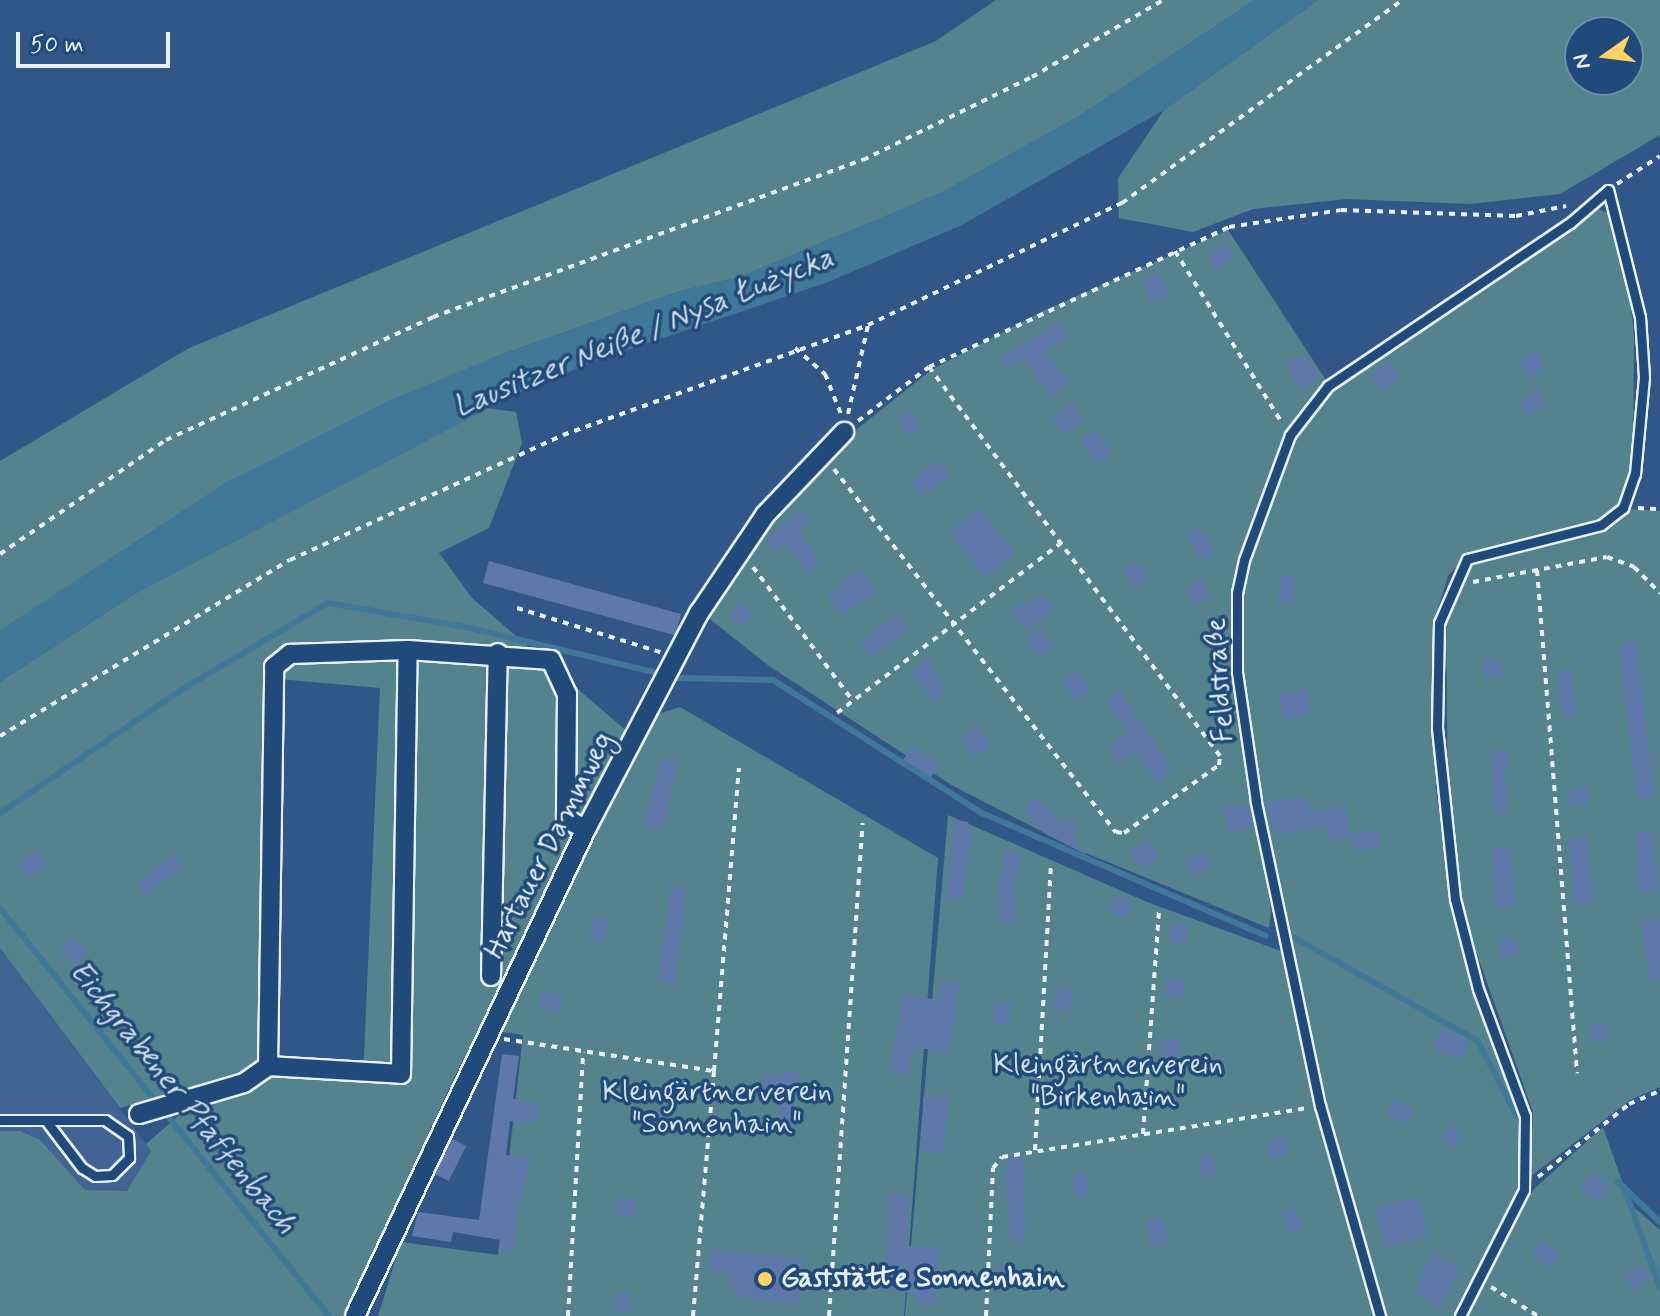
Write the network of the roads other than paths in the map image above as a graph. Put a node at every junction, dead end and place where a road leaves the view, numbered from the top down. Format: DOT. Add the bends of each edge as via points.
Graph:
graph roads {
  1 [pos="844,432"];
  2 [pos="408,650"];
  3 [pos="498,653"];
  4 [pos="586,829"];
  5 [pos="491,976"];
  6 [pos="268,1066"];
  7 [pos="139,1114"];
  8 [pos="0,1120"];
  9 [pos="47,1122"];
  10 [pos="355,1316"];
  11 [pos="1380,1316"];
  12 [pos="1460,1316"];
  1 -- 4 [label="street, Hartauer Dammweg" via="730,560"];
  2 -- 3 [label="street"];
  2 -- 6 [label="street" via="290,654 274,667"];
  2 -- 6 [label="street" via="401,1074"];
  3 -- 4 [label="street" via="551,660 561,671 567,694 566,819"];
  3 -- 5 [label="street"];
  4 -- 10 [label="street, Hartauer Dammweg"];
  6 -- 7 [label="street" via="244,1083"];
  8 -- 9 [label="lane"];
  9 -- 9 [label="lane" via="105,1120 119,1126 128,1136 129,1158 112,1175 95,1176 82,1168"];
  11 -- 12 [label="lane, Feldstraße" via="1320,1106 1256,801 1237,672 1237,593 1290,435 1328,386 1570,223 1607,191 1640,317 1644,377 1635,474 1623,508 1601,525 1467,559 1439,623 1437,727 1445,833 1478,989 1525,1116 1524,1190"];
}
